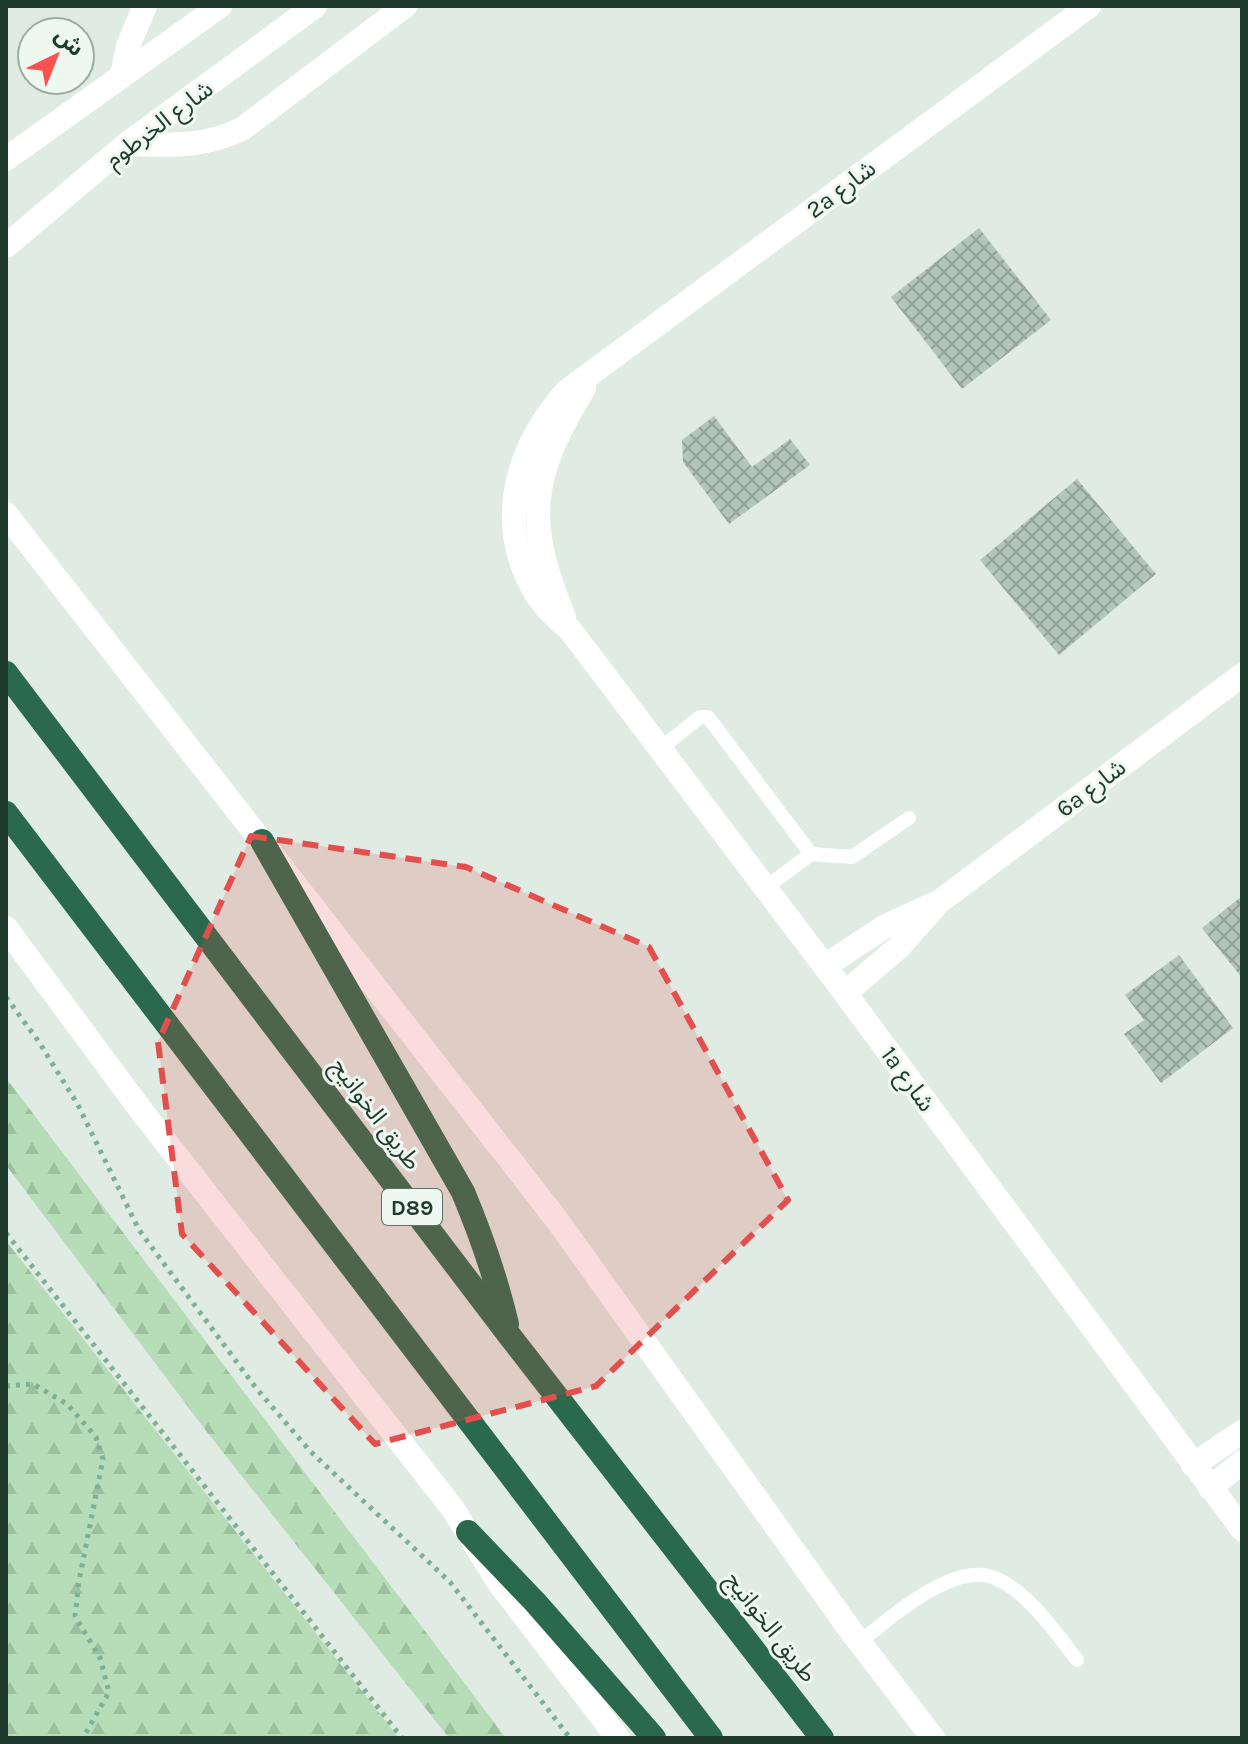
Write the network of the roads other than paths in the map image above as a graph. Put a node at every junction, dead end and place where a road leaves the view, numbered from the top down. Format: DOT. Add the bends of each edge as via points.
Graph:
graph roads {
  1 [pos="145,6"];
  2 [pos="220,6"];
  3 [pos="315,6"];
  4 [pos="405,6"];
  5 [pos="1089,6"];
  6 [pos="122,76"];
  7 [pos="127,144"];
  8 [pos="6,159"];
  9 [pos="32,225"];
  10 [pos="6,233"];
  11 [pos="6,246"];
  12 [pos="594,372"];
  13 [pos="513,511"];
  14 [pos="538,511"];
  15 [pos="6,514"];
  16 [pos="571,631"];
  17 [pos="6,673"];
  18 [pos="1242,675"];
  19 [pos="660,749"];
  20 [pos="6,813"];
  21 [pos="909,818"];
  22 [pos="262,841"];
  23 [pos="811,854"];
  24 [pos="765,888"];
  25 [pos="939,902"];
  26 [pos="6,928"];
  27 [pos="825,966"];
  28 [pos="845,993"];
  29 [pos="509,1335"];
  30 [pos="1242,1432"];
  31 [pos="1242,1462"];
  32 [pos="1193,1465"];
  33 [pos="1210,1488"];
  34 [pos="1242,1529"];
  35 [pos="468,1532"];
  36 [pos="860,1642"];
  37 [pos="1077,1660"];
  38 [pos="618,1738"];
  39 [pos="654,1738"];
  40 [pos="711,1738"];
  41 [pos="822,1738"];
  42 [pos="933,1738"];
  1 -- 6 [label="street"];
  2 -- 6 [label="street"];
  3 -- 7 [label="street, شارع الخرطوم"];
  4 -- 7 [label="street" via="242,129 195,145"];
  5 -- 12 [label="street, 2a شارع"];
  6 -- 8 [label="street"];
  7 -- 9 [label="street, شارع الخرطوم"];
  9 -- 10 [label="street"];
  9 -- 11 [label="street, شارع الخرطوم"];
  12 -- 13 [label="street, 2a شارع" via="567,391 533,436"];
  12 -- 14 [label="street, 2a شارع" via="552,445"];
  13 -- 16 [label="street, 1a شارع" via="518,546 538,598"];
  14 -- 16 [label="street, 1a شارع" via="545,566"];
  15 -- 22 [label="street"];
  16 -- 19 [label="street, 1a شارع"];
  17 -- 29 [label="highway, طريق الخوانيج / D89"];
  18 -- 25 [label="street, 6a شارع"];
  19 -- 23 [label="lane" via="700,717 708,717"];
  19 -- 24 [label="street, 1a شارع"];
  20 -- 40 [label="highway"];
  21 -- 23 [label="lane" via="852,857"];
  22 -- 29 [label="highway" via="463,1192 490,1262"];
  22 -- 36 [label="street" via="557,1220"];
  23 -- 24 [label="lane"];
  24 -- 27 [label="street, 1a شارع"];
  25 -- 27 [label="street, 6a شارع" via="884,927"];
  25 -- 28 [label="street, 6a شارع" via="899,947"];
  26 -- 35 [label="street"];
  27 -- 28 [label="street, 1a شارع"];
  28 -- 32 [label="street, 1a شارع"];
  29 -- 41 [label="highway, طريق الخوانيج / D89"];
  30 -- 32 [label="street"];
  31 -- 33 [label="street"];
  32 -- 33 [label="street, 1a شارع"];
  33 -- 34 [label="street, 1a شارع"];
  35 -- 38 [label="street" via="499,1583"];
  35 -- 39 [label="highway"];
  36 -- 37 [label="lane" via="922,1596 973,1574 991,1576 1016,1591 1040,1612"];
  36 -- 42 [label="street"];
}
